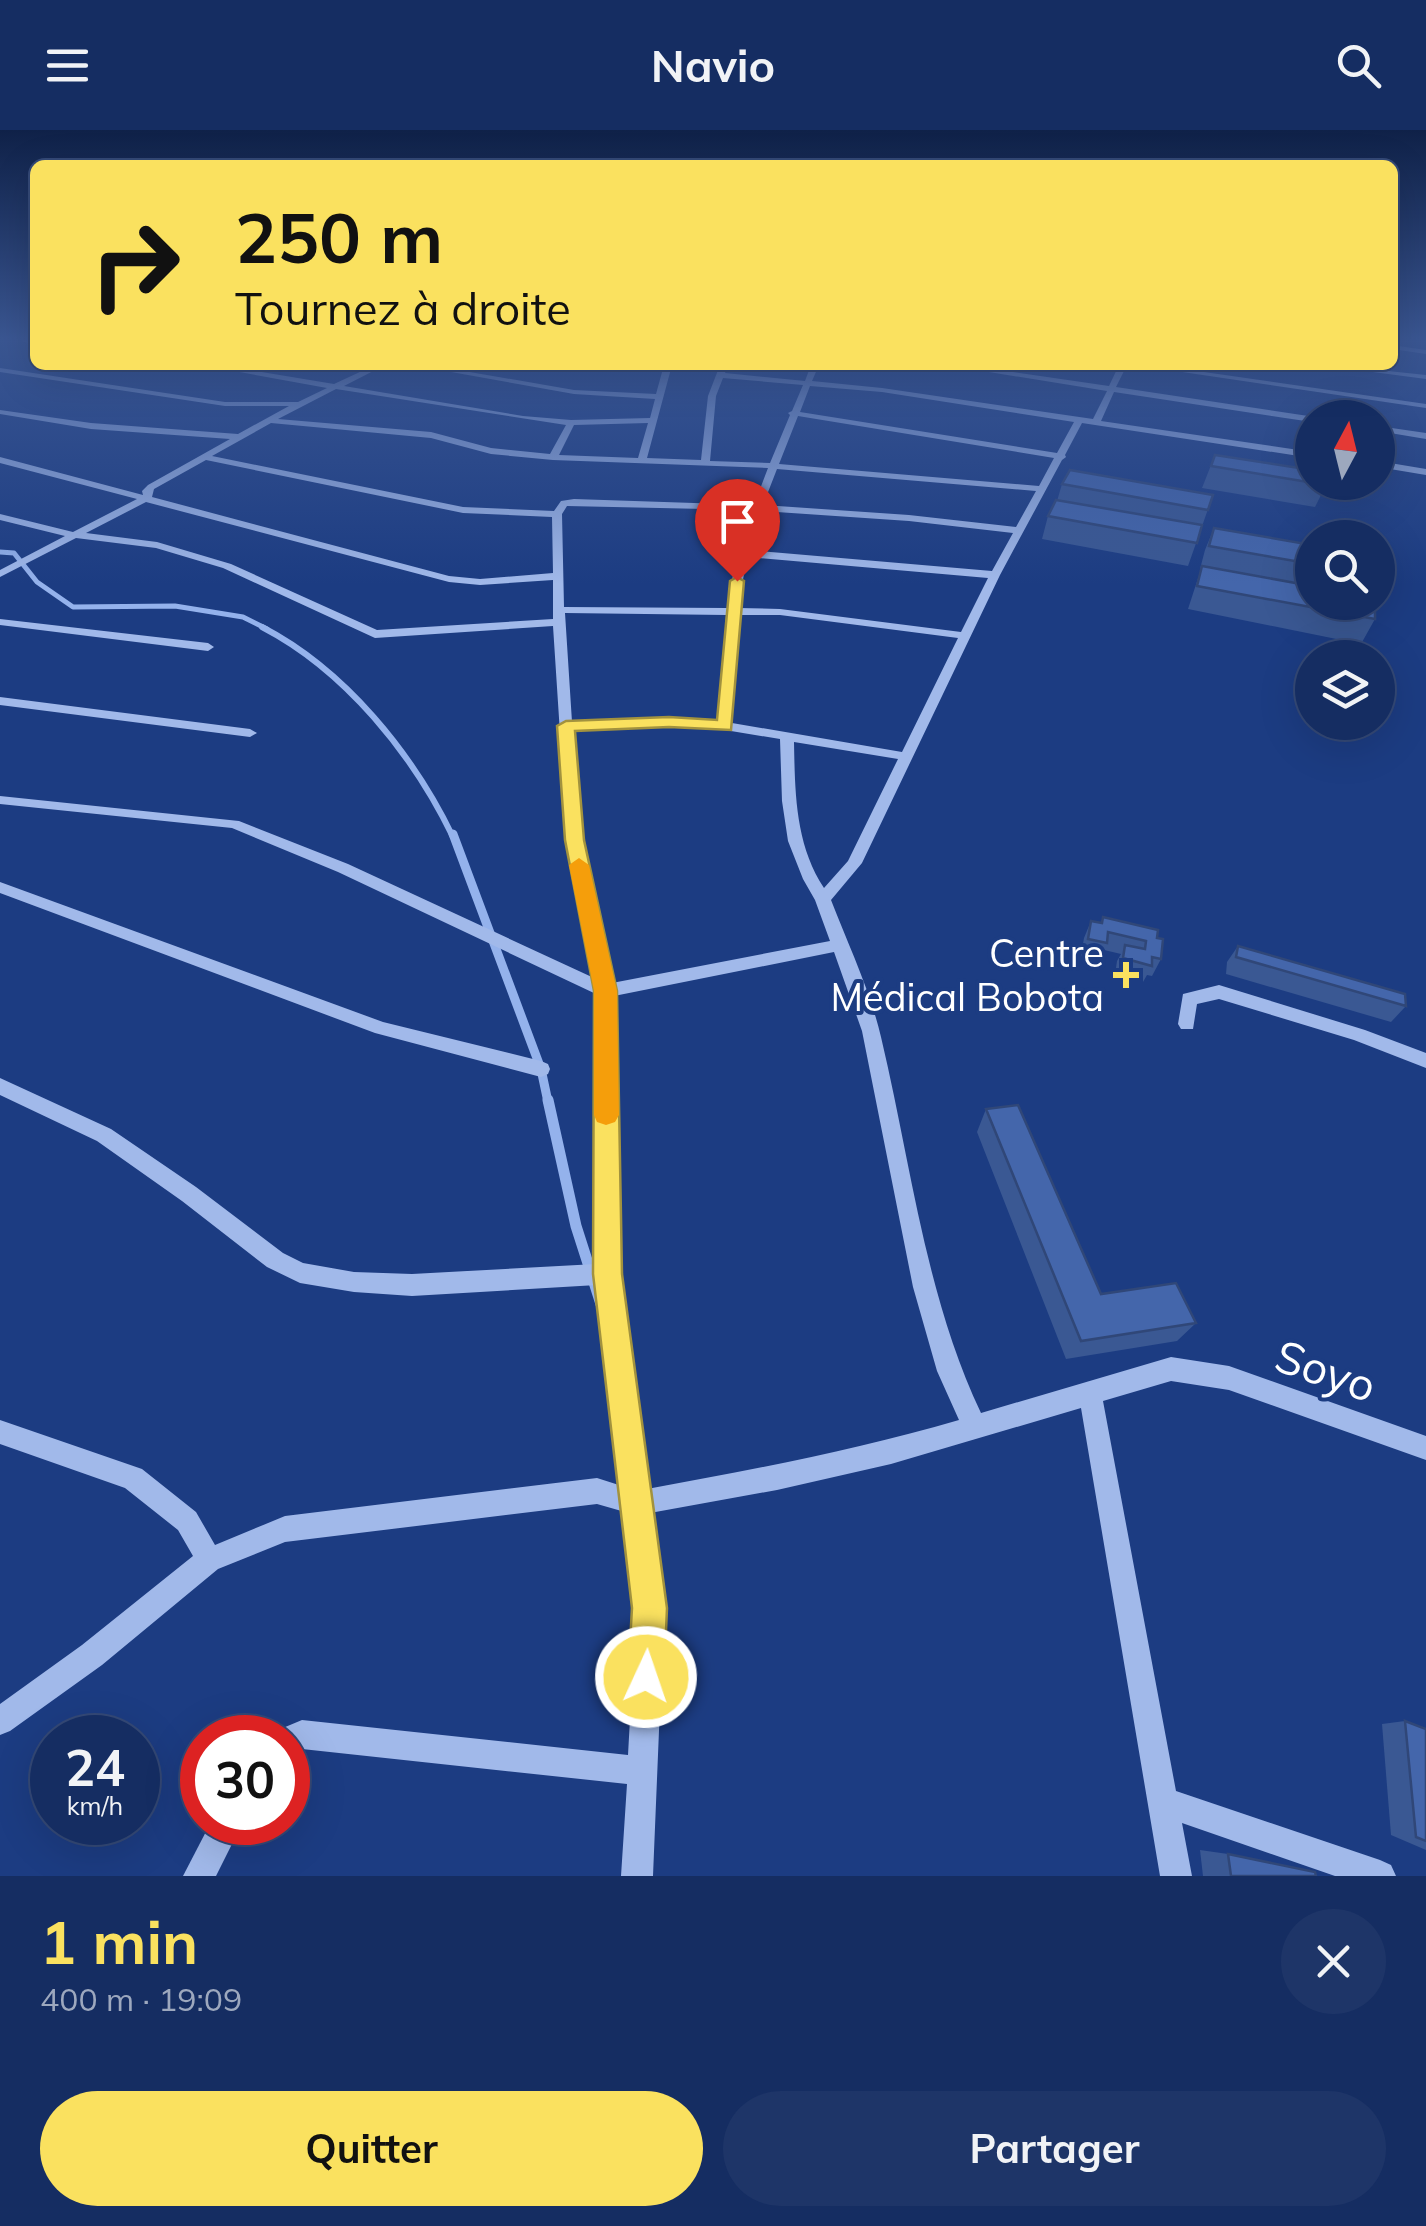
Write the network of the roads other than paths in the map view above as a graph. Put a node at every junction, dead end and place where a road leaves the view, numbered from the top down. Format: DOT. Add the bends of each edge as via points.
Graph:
graph roads {
  1 [pos="62,421"];
  2 [pos="558,421"];
  3 [pos="613,421"];
  4 [pos="654,421"];
  5 [pos="709,421"];
  6 [pos="789,421"];
  7 [pos="839,421"];
  8 [pos="1079,421"];
  9 [pos="271,422"];
  10 [pos="1096,422"];
  11 [pos="571,423"];
  12 [pos="1395,431"];
  13 [pos="1426,436"];
  14 [pos="238,438"];
  15 [pos="1295,451"];
  16 [pos="553,457"];
  17 [pos="1062,457"];
  18 [pos="208,458"];
  19 [pos="0,460"];
  20 [pos="642,461"];
  21 [pos="705,463"];
  22 [pos="774,466"];
  23 [pos="1395,467"];
  24 [pos="1426,472"];
  25 [pos="1044,489"];
  26 [pos="148,498"];
  27 [pos="758,507"];
  28 [pos="557,514"];
  29 [pos="0,516"];
  30 [pos="1020,531"];
  31 [pos="74,535"];
  32 [pos="742,553"];
  33 [pos="4,572"];
  34 [pos="995,575"];
  35 [pos="557,576"];
  36 [pos="733,610"];
  37 [pos="558,616"];
  38 [pos="0,622"];
  39 [pos="967,636"];
  40 [pos="208,647"];
  41 [pos="0,701"];
  42 [pos="566,726"];
  43 [pos="725,726"];
  44 [pos="250,733"];
  45 [pos="787,736"];
  46 [pos="904,756"];
  47 [pos="0,800"];
  48 [pos="0,887"];
  49 [pos="823,899"];
  50 [pos="840,945"];
  51 [pos="606,991"];
  52 [pos="1187,1024"];
  53 [pos="1426,1061"];
  54 [pos="541,1069"];
  55 [pos="0,1086"];
  56 [pos="608,1274"];
  57 [pos="1090,1392"];
  58 [pos="975,1427"];
  59 [pos="0,1432"];
  60 [pos="1426,1448"];
  61 [pos="638,1503"];
  62 [pos="209,1560"];
  63 [pos="0,1721"];
  64 [pos="310,1735"];
  65 [pos="644,1771"];
  66 [pos="1166,1803"];
  67 [pos="216,1845"];
  68 [pos="199,1876"];
  69 [pos="637,1876"];
  70 [pos="1176,1876"];
  71 [pos="1380,1876"];
  1 -- 14 [label="street"];
  2 -- 11 [label="street"];
  3 -- 11 [label="street"];
  4 -- 20 [label="street"];
  5 -- 21 [label="street"];
  6 -- 22 [label="street"];
  7 -- 17 [label="street"];
  8 -- 17 [label="street"];
  9 -- 14 [label="street"];
  9 -- 16 [label="street" via="451,438 492,451"];
  10 -- 15 [label="street"];
  11 -- 16 [label="street"];
  12 -- 13 [label="street"];
  14 -- 18 [label="street"];
  16 -- 20 [label="street"];
  17 -- 25 [label="street"];
  18 -- 26 [label="street" via="147,490"];
  18 -- 28 [label="street" via="452,508"];
  19 -- 26 [label="street"];
  20 -- 21 [label="street"];
  21 -- 22 [label="street"];
  22 -- 25 [label="street"];
  22 -- 27 [label="street"];
  23 -- 24 [label="street"];
  25 -- 30 [label="street"];
  26 -- 31 [label="street"];
  26 -- 35 [label="street" via="462,581"];
  27 -- 28 [label="street" via="574,502"];
  27 -- 30 [label="street"];
  27 -- 32 [label="street"];
  28 -- 35 [label="street"];
  29 -- 31 [label="street"];
  30 -- 34 [label="street"];
  31 -- 33 [label="street"];
  31 -- 37 [label="street" via="157,544 227,566 386,636"];
  32 -- 34 [label="street"];
  32 -- 36 [label="street"];
  34 -- 39 [label="street"];
  35 -- 37 [label="street"];
  36 -- 37 [label="street"];
  36 -- 39 [label="street"];
  36 -- 43 [label="street"];
  37 -- 42 [label="street"];
  38 -- 40 [label="street"];
  39 -- 46 [label="street"];
  41 -- 44 [label="street"];
  42 -- 43 [label="street"];
  42 -- 51 [label="street" via="574,840"];
  43 -- 45 [label="street"];
  45 -- 46 [label="street"];
  45 -- 49 [label="street" via="789,826 802,868"];
  46 -- 49 [label="street" via="854,863"];
  47 -- 51 [label="street" via="234,824"];
  48 -- 54 [label="street" via="381,1028"];
  49 -- 50 [label="street"];
  50 -- 51 [label="street"];
  50 -- 58 [label="street" via="871,1032 924,1288 949,1371"];
  51 -- 56 [label="street"];
  52 -- 53 [label="street" via="1189,999 1219,992"];
  55 -- 56 [label="street" via="104,1135 300,1274 412,1285"];
  56 -- 61 [label="street"];
  57 -- 58 [label="street"];
  57 -- 60 [label="street, Soyo" via="1171,1368 1198,1370"];
  57 -- 66 [label="street"];
  58 -- 61 [label="street" via="777,1478"];
  59 -- 62 [label="street" via="133,1478 187,1521"];
  61 -- 62 [label="street" via="597,1491 285,1528"];
  61 -- 65 [label="street" via="650,1608"];
  62 -- 63 [label="street"];
  64 -- 65 [label="street"];
  65 -- 69 [label="street"];
  66 -- 70 [label="street"];
  66 -- 71 [label="street"];
  67 -- 68 [label="street"];
}
